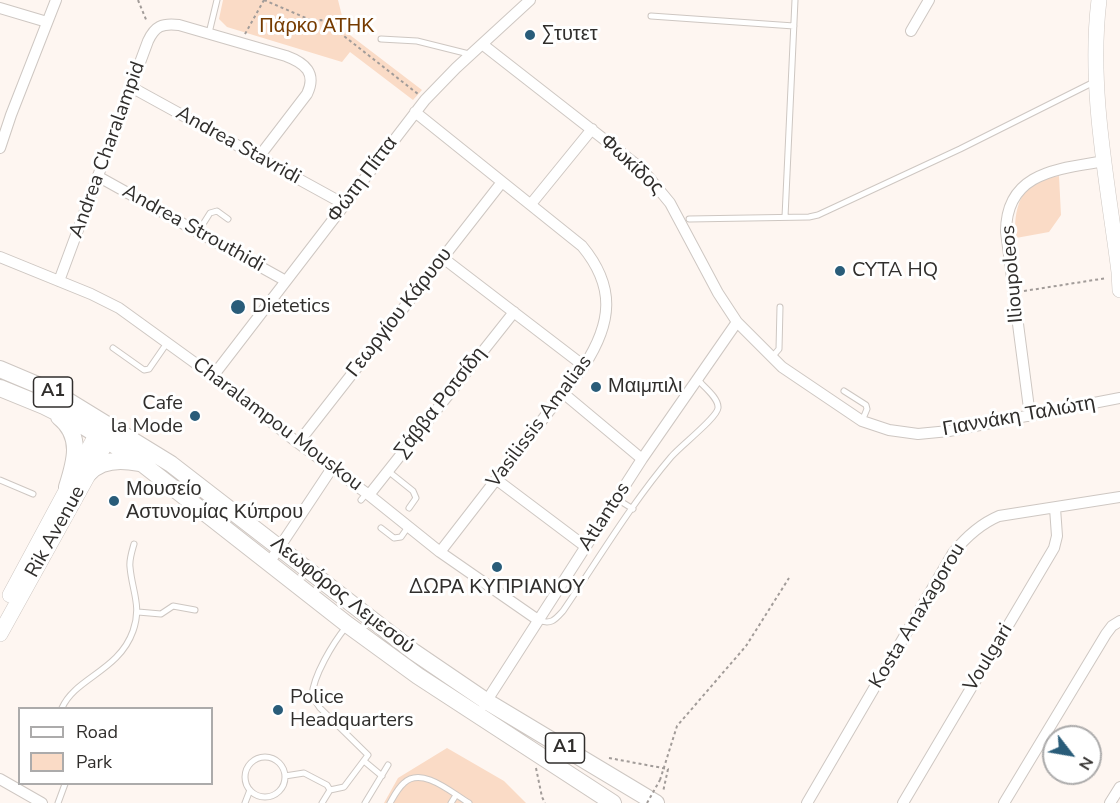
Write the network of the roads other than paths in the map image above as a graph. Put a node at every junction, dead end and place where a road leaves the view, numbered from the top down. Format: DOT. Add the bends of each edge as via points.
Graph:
graph roads {
  1 [pos="56,0"];
  2 [pos="217,0"];
  3 [pos="530,0"];
  4 [pos="795,0"];
  5 [pos="929,0"];
  6 [pos="1099,0"];
  7 [pos="0,8"];
  8 [pos="651,16"];
  9 [pos="47,22"];
  10 [pos="794,26"];
  11 [pos="911,31"];
  12 [pos="209,33"];
  13 [pos="381,39"];
  14 [pos="482,44"];
  15 [pos="470,55"];
  16 [pos="1096,81"];
  17 [pos="131,87"];
  18 [pos="415,112"];
  19 [pos="5,113"];
  20 [pos="592,129"];
  21 [pos="0,147"];
  22 [pos="258,158"];
  23 [pos="1105,161"];
  24 [pos="99,177"];
  25 [pos="502,182"];
  26 [pos="344,204"];
  27 [pos="531,204"];
  28 [pos="786,217"];
  29 [pos="228,219"];
  30 [pos="688,219"];
  31 [pos="198,232"];
  32 [pos="0,257"];
  33 [pos="443,258"];
  34 [pos="1120,278"];
  35 [pos="59,281"];
  36 [pos="286,281"];
  37 [pos="780,307"];
  38 [pos="514,312"];
  39 [pos="737,322"];
  40 [pos="167,343"];
  41 [pos="113,348"];
  42 [pos="772,357"];
  43 [pos="584,366"];
  44 [pos="0,369"];
  45 [pos="213,376"];
  46 [pos="697,380"];
  47 [pos="0,388"];
  48 [pos="844,391"];
  49 [pos="563,393"];
  50 [pos="1120,398"];
  51 [pos="44,406"];
  52 [pos="1030,416"];
  53 [pos="862,421"];
  54 [pos="105,431"];
  55 [pos="298,443"];
  56 [pos="642,459"];
  57 [pos="143,464"];
  58 [pos="332,468"];
  59 [pos="388,471"];
  60 [pos="88,474"];
  61 [pos="0,480"];
  62 [pos="497,480"];
  63 [pos="67,487"];
  64 [pos="33,494"];
  65 [pos="366,496"];
  66 [pos="1120,497"];
  67 [pos="617,499"];
  68 [pos="409,508"];
  69 [pos="1055,508"];
  70 [pos="633,509"];
  71 [pos="408,527"];
  72 [pos="381,528"];
  73 [pos="134,544"];
  74 [pos="586,547"];
  75 [pos="279,548"];
  76 [pos="440,552"];
  77 [pos="269,562"];
  78 [pos="195,610"];
  79 [pos="138,612"];
  80 [pos="0,614"];
  81 [pos="538,620"];
  82 [pos="1120,621"];
  83 [pos="348,625"];
  84 [pos="0,634"];
  85 [pos="63,707"];
  86 [pos="482,708"];
  87 [pos="364,761"];
  88 [pos="388,765"];
  89 [pos="285,776"];
  90 [pos="382,776"];
  91 [pos="0,779"];
  92 [pos="64,785"];
  93 [pos="1120,787"];
  94 [pos="250,790"];
  95 [pos="330,790"];
  96 [pos="456,795"];
  97 [pos="269,800"];
  98 [pos="659,802"];
  99 [pos="810,802"];
  100 [pos="42,803"];
  101 [pos="58,803"];
  102 [pos="245,803"];
  103 [pos="322,803"];
  104 [pos="365,803"];
  105 [pos="390,803"];
  106 [pos="451,803"];
  107 [pos="469,803"];
  108 [pos="613,803"];
  109 [pos="903,803"];
  110 [pos="1004,803"];
  111 [pos="1110,803"];
  1 -- 9 [label="street"];
  2 -- 12 [label="lane"];
  3 -- 14 [label="street, Φώτη Πίττα"];
  4 -- 10 [label="lane"];
  5 -- 11 [label="street"];
  6 -- 16 [label="main road"];
  7 -- 9 [label="street"];
  8 -- 10 [label="lane"];
  9 -- 19 [label="street"];
  10 -- 28 [label="lane"];
  12 -- 17 [label="street, Andrea Charalampid" via="163,24 152,33"];
  12 -- 22 [label="street" via="296,60 311,79 307,94"];
  13 -- 15 [label="lane" via="417,41"];
  14 -- 15 [label="street, Φώτη Πίττα"];
  14 -- 20 [label="street, Φωκίδος"];
  15 -- 18 [label="street, Φώτη Πίττα"];
  16 -- 23 [label="main road"];
  16 -- 28 [label="lane" via="826,212 813,217"];
  17 -- 22 [label="street, Andrea Stavridi"];
  17 -- 24 [label="street, Andrea Charalampid"];
  18 -- 25 [label="street, Vasilissis Amalias"];
  18 -- 26 [label="street, Φώτη Πίττα"];
  19 -- 21 [label="street"];
  20 -- 27 [label="street"];
  20 -- 39 [label="street, Φωκίδος" via="659,187"];
  22 -- 26 [label="street, Andrea Stavridi"];
  23 -- 34 [label="main road"];
  23 -- 52 [label="street, Ilioupoleos" via="1038,175 1018,193 1006,222"];
  24 -- 31 [label="street, Andrea Strouthidi"];
  24 -- 35 [label="street, Andrea Charalampid"];
  25 -- 27 [label="street, Vasilissis Amalias"];
  25 -- 33 [label="street, Γεωργίου Κάρυου"];
  26 -- 36 [label="street, Φώτη Πίττα"];
  27 -- 43 [label="street, Vasilissis Amalias" via="582,246 599,269 604,284 606,303 601,334"];
  28 -- 30 [label="lane"];
  29 -- 31 [label="lane" via="217,211 210,213"];
  31 -- 36 [label="street, Andrea Strouthidi"];
  32 -- 35 [label="street, Charalampou Mouskou"];
  33 -- 38 [label="street"];
  33 -- 55 [label="street, Γεωργίου Κάρυου"];
  35 -- 40 [label="street, Charalampou Mouskou" via="106,301"];
  36 -- 45 [label="street, Φώτη Πίττα"];
  37 -- 42 [label="lane" via="779,349"];
  38 -- 43 [label="street"];
  38 -- 59 [label="street, Σάββα Ροτσίδη"];
  39 -- 42 [label="street, Φωκίδος"];
  39 -- 46 [label="street, Atlantos"];
  40 -- 41 [label="lane" via="149,369 144,370"];
  40 -- 45 [label="street, Charalampou Mouskou"];
  42 -- 53 [label="street, Φωκίδος"];
  43 -- 49 [label="street, Vasilissis Amalias"];
  44 -- 54 [label="main road, Λεωφόρος Λεμεσού / A1" via="52,391"];
  45 -- 55 [label="street, Charalampou Mouskou"];
  46 -- 56 [label="street, Atlantos"];
  46 -- 70 [label="lane" via="717,401 715,415 674,453"];
  47 -- 51 [label="main road, Λεωφόρος Λεμεσού / A1"];
  48 -- 53 [label="lane" via="866,405"];
  49 -- 56 [label="street"];
  49 -- 62 [label="street, Vasilissis Amalias"];
  50 -- 52 [label="street, Γιαννάκη Ταλιώτη"];
  51 -- 54 [label="main road, Λεωφόρος Λεμεσού / A1"];
  51 -- 63 [label="main road" via="73,435 75,457"];
  52 -- 53 [label="street, Γιαννάκη Ταλιώτη" via="918,434"];
  54 -- 57 [label="main road, Λεωφόρος Λεμεσού / A1"];
  54 -- 60 [label="main road, Rik Avenue"];
  54 -- 63 [label="main road, Rik Avenue"];
  54 -- 75 [label="main road, Λεωφόρος Λεμεσού / A1" via="171,464"];
  55 -- 58 [label="street, Charalampou Mouskou"];
  56 -- 67 [label="street, Atlantos"];
  57 -- 60 [label="main road" via="102,463"];
  57 -- 77 [label="main road, Λεωφόρος Λεμεσού / A1"];
  58 -- 65 [label="street, Charalampou Mouskou"];
  58 -- 75 [label="street" via="317,497"];
  59 -- 65 [label="street, Σάββα Ροτσίδη"];
  59 -- 68 [label="lane" via="413,490 416,498"];
  60 -- 84 [label="main road, Rik Avenue"];
  61 -- 64 [label="lane"];
  62 -- 74 [label="street"];
  62 -- 76 [label="street, Vasilissis Amalias"];
  63 -- 80 [label="main road, Rik Avenue"];
  65 -- 71 [label="street, Charalampou Mouskou"];
  66 -- 69 [label="street, Kosta Anaxagorou"];
  67 -- 70 [label="lane"];
  67 -- 74 [label="street, Atlantos"];
  69 -- 99 [label="street, Kosta Anaxagorou" via="999,516 962,542"];
  69 -- 109 [label="street, Voulgari" via="1054,548"];
  70 -- 81 [label="lane" via="563,611 549,623"];
  71 -- 72 [label="lane" via="394,538"];
  71 -- 76 [label="street, Charalampou Mouskou"];
  73 -- 79 [label="lane" via="130,566"];
  74 -- 81 [label="street, Atlantos"];
  75 -- 77 [label="street"];
  75 -- 86 [label="main road, Λεωφόρος Λεμεσού / A1"];
  76 -- 81 [label="street, Charalampou Mouskou"];
  77 -- 83 [label="main road, Λεωφόρος Λεμεσού / A1"];
  78 -- 79 [label="lane" via="173,606 161,614"];
  79 -- 85 [label="lane" via="129,642 121,653 74,692"];
  81 -- 86 [label="street, Atlantos"];
  82 -- 110 [label="street" via="1106,634"];
  83 -- 86 [label="main road, Λεωφόρος Λεμεσού / A1" via="418,676"];
  83 -- 87 [label="lane" via="331,650 312,696 366,752"];
  86 -- 98 [label="main road, Λεωφόρος Λεμεσού / A1"];
  86 -- 108 [label="main road, Λεωφόρος Λεμεσού / A1"];
  87 -- 90 [label="lane"];
  87 -- 95 [label="lane" via="344,787"];
  88 -- 90 [label="lane"];
  89 -- 94 [label="lane" via="275,759 261,757 246,770"];
  89 -- 95 [label="lane" via="304,772"];
  89 -- 97 [label="lane" via="283,786"];
  90 -- 104 [label="lane"];
  91 -- 100 [label="street"];
  92 -- 101 [label="lane"];
  93 -- 111 [label="street"];
  94 -- 97 [label="lane"];
  94 -- 102 [label="lane"];
  95 -- 103 [label="lane"];
  96 -- 105 [label="lane" via="418,777 402,784"];
  96 -- 106 [label="lane"];
  96 -- 107 [label="lane"];
}
